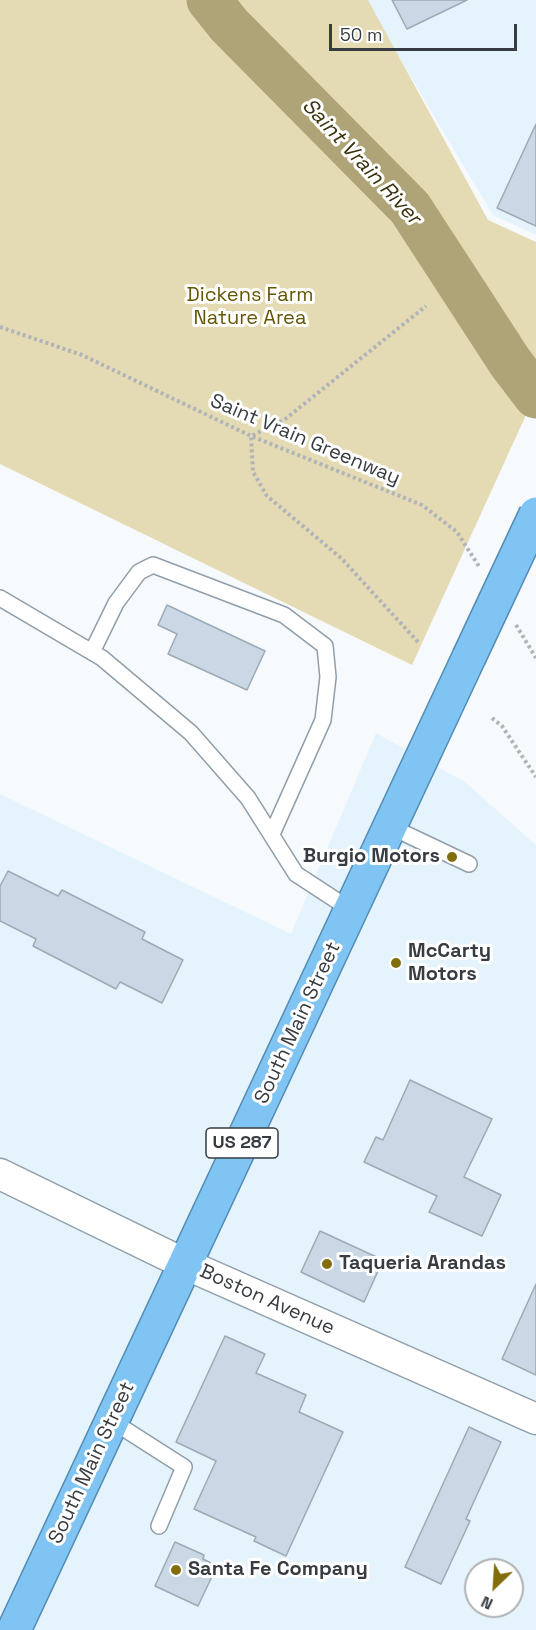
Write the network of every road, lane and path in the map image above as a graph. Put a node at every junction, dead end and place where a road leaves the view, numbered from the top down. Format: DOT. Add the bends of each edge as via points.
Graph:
graph roads {
  1 [pos="426,306"];
  2 [pos="0,327"];
  3 [pos="251,436"];
  4 [pos="536,514"];
  5 [pos="481,571"];
  6 [pos="0,598"];
  7 [pos="512,619"];
  8 [pos="418,642"];
  9 [pos="92,652"];
  10 [pos="536,658"];
  11 [pos="492,718"];
  12 [pos="536,777"];
  13 [pos="389,826"];
  14 [pos="272,834"];
  15 [pos="469,864"];
  16 [pos="351,910"];
  17 [pos="0,1174"];
  18 [pos="186,1264"];
  19 [pos="536,1419"];
  20 [pos="112,1421"];
  21 [pos="159,1526"];
  22 [pos="14,1630"];
  1 -- 3 [label="path" via="284,420"];
  2 -- 3 [label="path, Saint Vrain Greenway" via="82,355"];
  3 -- 5 [label="path, Saint Vrain Greenway" via="422,505 457,532"];
  3 -- 8 [label="path" via="253,472 267,496 341,558"];
  4 -- 13 [label="highway, South Main Street / US 287, bridge"];
  6 -- 9 [label="lane"];
  7 -- 10 [label="path"];
  9 -- 14 [label="lane" via="191,733 248,798"];
  9 -- 14 [label="lane" via="116,603 139,572 153,565 284,615 325,646 328,677 323,720"];
  11 -- 12 [label="path" via="502,726"];
  13 -- 15 [label="lane"];
  13 -- 16 [label="highway, South Main Street / US 287"];
  14 -- 16 [label="lane" via="296,874"];
  16 -- 18 [label="highway, South Main Street / US 287"];
  17 -- 18 [label="street, Boston Avenue"];
  18 -- 19 [label="street, Boston Avenue"];
  18 -- 20 [label="highway, South Main Street / US 287"];
  20 -- 21 [label="lane" via="184,1467"];
  20 -- 22 [label="highway, South Main Street / US 287"];
}
